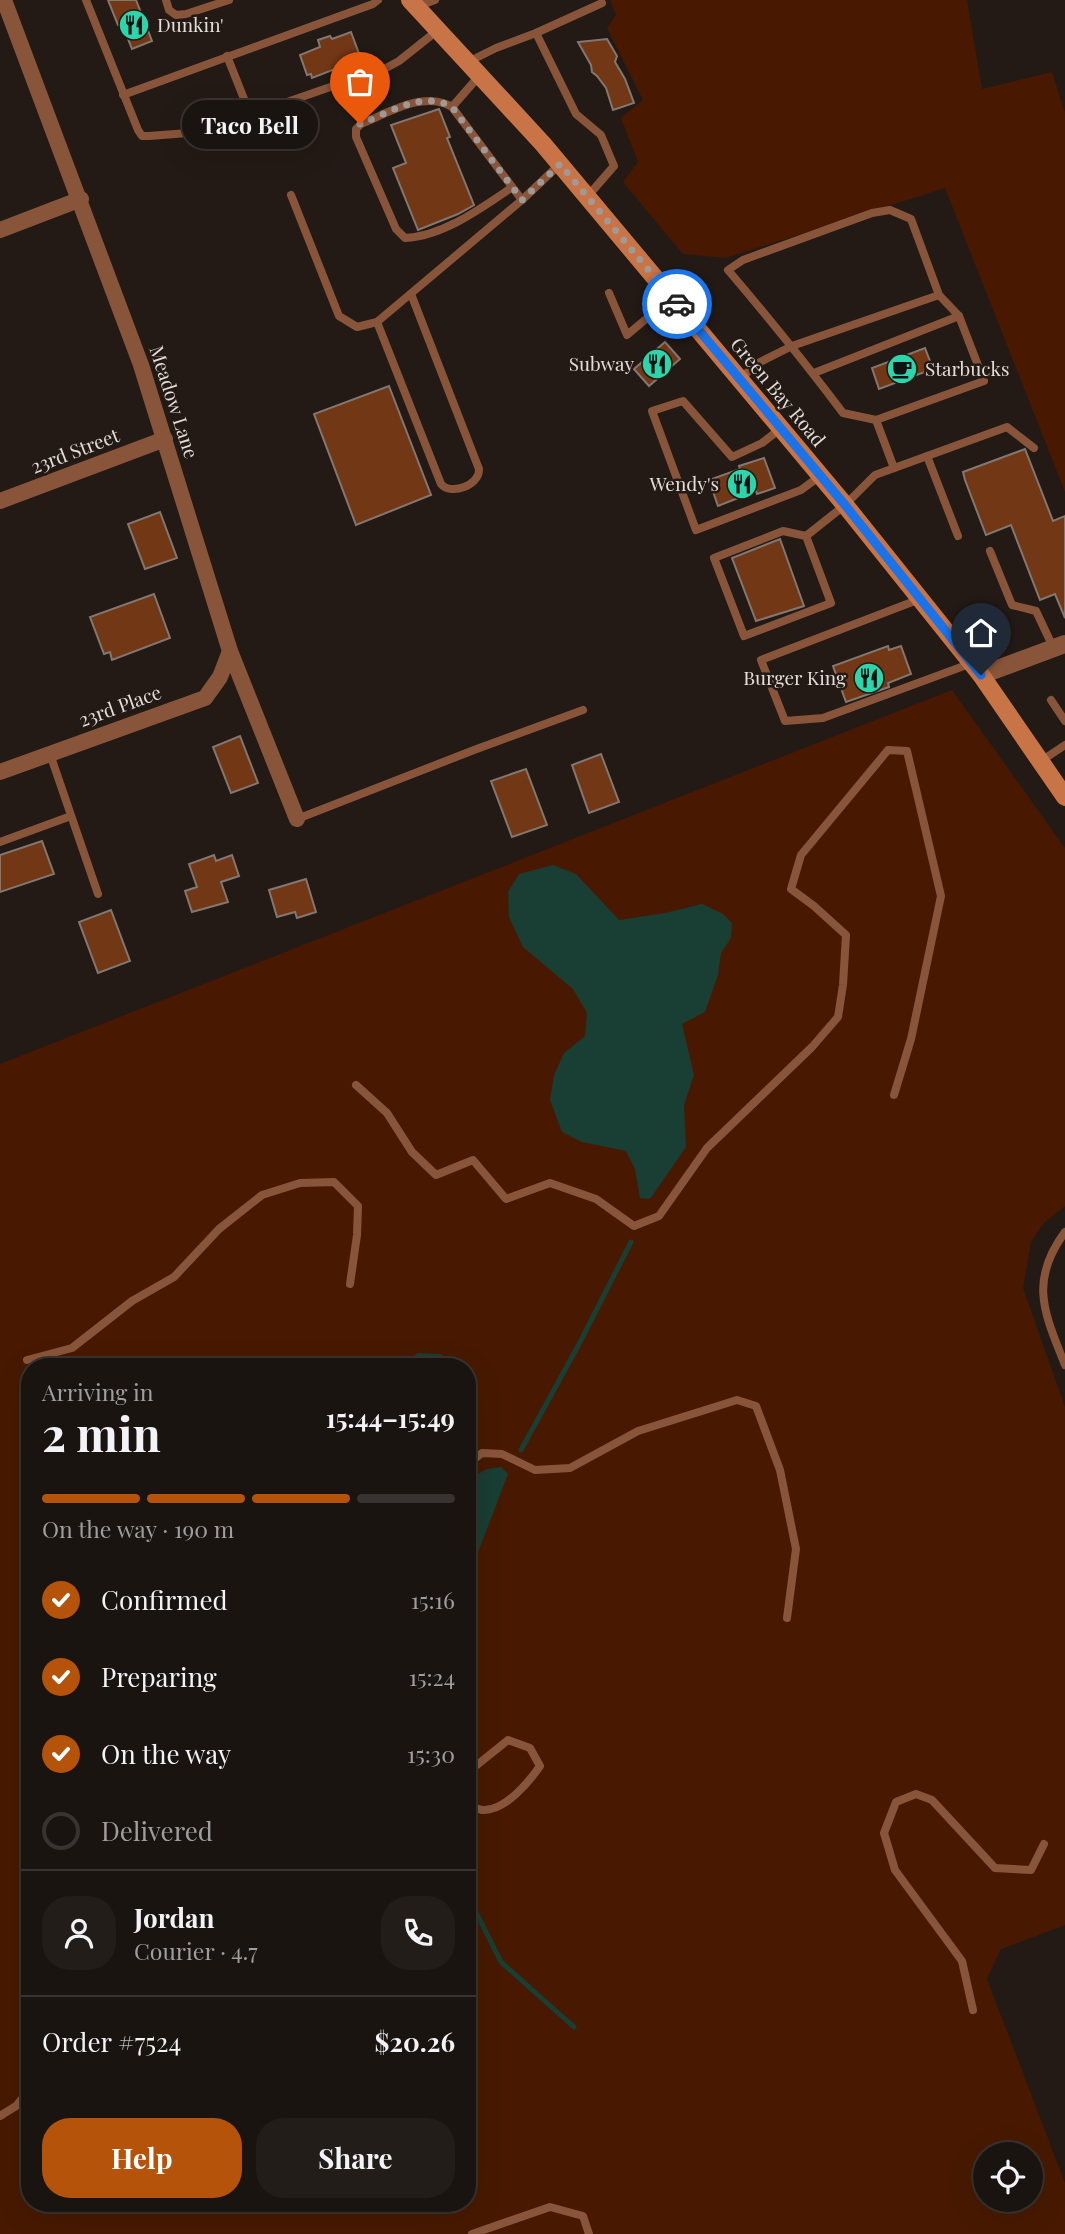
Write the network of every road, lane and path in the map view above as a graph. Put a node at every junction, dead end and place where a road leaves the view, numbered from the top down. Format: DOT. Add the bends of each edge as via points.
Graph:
graph roads {
  1 [pos="4,0"];
  2 [pos="86,0"];
  3 [pos="166,0"];
  4 [pos="229,0"];
  5 [pos="378,0"];
  6 [pos="435,0"];
  7 [pos="413,4"];
  8 [pos="602,4"];
  9 [pos="438,30"];
  10 [pos="536,33"];
  11 [pos="227,56"];
  12 [pos="474,68"];
  13 [pos="123,95"];
  14 [pos="452,107"];
  15 [pos="250,114"];
  16 [pos="560,164"];
  17 [pos="511,188"];
  18 [pos="291,195"];
  19 [pos="587,197"];
  20 [pos="81,199"];
  21 [pos="522,200"];
  22 [pos="0,230"];
  23 [pos="609,293"];
  24 [pos="411,294"];
  25 [pos="939,295"];
  26 [pos="671,298"];
  27 [pos="959,316"];
  28 [pos="377,322"];
  29 [pos="792,346"];
  30 [pos="814,373"];
  31 [pos="740,379"];
  32 [pos="876,420"];
  33 [pos="780,429"];
  34 [pos="165,439"];
  35 [pos="1034,448"];
  36 [pos="927,456"];
  37 [pos="894,468"];
  38 [pos="820,476"];
  39 [pos="0,501"];
  40 [pos="845,505"];
  41 [pos="958,536"];
  42 [pos="806,537"];
  43 [pos="990,551"];
  44 [pos="920,598"];
  45 [pos="1059,646"];
  46 [pos="230,651"];
  47 [pos="976,669"];
  48 [pos="1051,700"];
  49 [pos="583,710"];
  50 [pos="1065,721"];
  51 [pos="1065,745"];
  52 [pos="50,754"];
  53 [pos="1041,761"];
  54 [pos="0,772"];
  55 [pos="1065,797"];
  56 [pos="71,816"];
  57 [pos="297,819"];
  58 [pos="0,842"];
  59 [pos="97,894"];
  60 [pos="356,1085"];
  61 [pos="894,1095"];
  62 [pos="1065,1232"];
  63 [pos="349,1284"];
  64 [pos="34,1358"];
  65 [pos="1065,1365"];
  66 [pos="476,1458"];
  67 [pos="787,1618"];
  68 [pos="476,1766"];
  69 [pos="476,1808"];
  70 [pos="1044,1844"];
  71 [pos="973,2010"];
  72 [pos="21,2100"];
  73 [pos="0,2116"];
  74 [pos="472,2234"];
  75 [pos="589,2234"];
  1 -- 20 [label="street, Meadow Lane"];
  2 -- 13 [label="lane"];
  3 -- 4 [label="lane" via="176,15"];
  5 -- 11 [label="lane"];
  6 -- 7 [label="lane"];
  7 -- 9 [label="main road, Green Bay Road"];
  8 -- 10 [label="lane"];
  9 -- 12 [label="main road, Green Bay Road"];
  9 -- 15 [label="lane" via="388,67"];
  10 -- 12 [label="lane" via="496,48"];
  10 -- 19 [label="lane" via="576,114 601,135 614,166"];
  11 -- 13 [label="lane"];
  11 -- 15 [label="lane"];
  12 -- 14 [label="lane"];
  12 -- 16 [label="main road, Green Bay Road"];
  13 -- 15 [label="lane" via="142,135 188,133"];
  14 -- 17 [label="lane"];
  14 -- 17 [label="lane" via="440,100 427,100 356,129 397,229 405,238 418,237 477,211"];
  16 -- 19 [label="main road, Green Bay Road"];
  16 -- 21 [label="lane"];
  17 -- 21 [label="lane"];
  18 -- 28 [label="lane" via="339,316 357,327"];
  19 -- 26 [label="main road, Green Bay Road"];
  20 -- 22 [label="street"];
  20 -- 34 [label="street, Meadow Lane"];
  21 -- 24 [label="lane"];
  23 -- 26 [label="lane" via="627,335"];
  24 -- 28 [label="lane"];
  24 -- 28 [label="lane" via="478,469 475,481 451,491 440,484"];
  25 -- 27 [label="lane"];
  25 -- 29 [label="lane"];
  25 -- 29 [label="lane" via="911,219 890,211 872,213 743,260 728,270"];
  26 -- 31 [label="main road, Green Bay Road"];
  27 -- 30 [label="lane"];
  27 -- 32 [label="lane" via="984,381"];
  29 -- 30 [label="lane"];
  29 -- 31 [label="lane" via="758,363"];
  30 -- 32 [label="lane" via="843,413"];
  31 -- 33 [label="main road, Green Bay Road"];
  32 -- 37 [label="lane"];
  33 -- 38 [label="main road, Green Bay Road"];
  33 -- 38 [label="lane" via="732,457 683,401 652,411 696,530 801,490"];
  34 -- 39 [label="street, 23rd Street"];
  34 -- 46 [label="street, Meadow Lane"];
  35 -- 36 [label="lane" via="1007,427"];
  36 -- 37 [label="lane"];
  36 -- 41 [label="lane"];
  37 -- 40 [label="lane" via="875,475"];
  38 -- 40 [label="main road, Green Bay Road"];
  40 -- 42 [label="lane"];
  40 -- 44 [label="main road, Green Bay Road"];
  42 -- 42 [label="lane" via="783,531 714,558 744,636 831,603"];
  43 -- 45 [label="lane" via="1012,606 1036,611"];
  44 -- 47 [label="main road, Green Bay Road"];
  44 -- 47 [label="lane" via="761,660 785,721 824,718"];
  45 -- 47 [label="street"];
  46 -- 52 [label="street, 23rd Place" via="205,698"];
  46 -- 57 [label="street, Meadow Lane"];
  47 -- 53 [label="main road, Green Bay Road"];
  48 -- 50 [label="lane"];
  49 -- 57 [label="lane"];
  51 -- 53 [label="lane"];
  52 -- 54 [label="street, 23rd Place"];
  52 -- 56 [label="lane"];
  53 -- 55 [label="main road, Green Bay Road"];
  56 -- 58 [label="lane"];
  56 -- 59 [label="lane"];
  60 -- 61 [label="lane" via="387,1113 412,1152 436,1175 473,1160 506,1199 550,1184 596,1199 634,1226 659,1216 707,1148 838,1017 846,935 791,889 801,855 888,750 907,751 941,896 911,1039"];
  62 -- 65 [label="lane" via="1042,1281 1042,1297"];
  63 -- 64 [label="lane" via="358,1206 334,1182 300,1183 262,1195 219,1229 174,1277 132,1301 72,1348"];
  66 -- 67 [label="lane" via="502,1454 536,1470 570,1468 638,1432 737,1400 755,1406 780,1470 796,1549"];
  68 -- 69 [label="lane" via="508,1740 530,1748 540,1766 526,1786 503,1804 484,1811"];
  70 -- 71 [label="lane" via="1031,1870 995,1868 932,1800 916,1794 896,1802 884,1833 895,1870 962,1961"];
  72 -- 73 [label="lane"];
  74 -- 75 [label="lane" via="550,2207 583,2216"];
}
